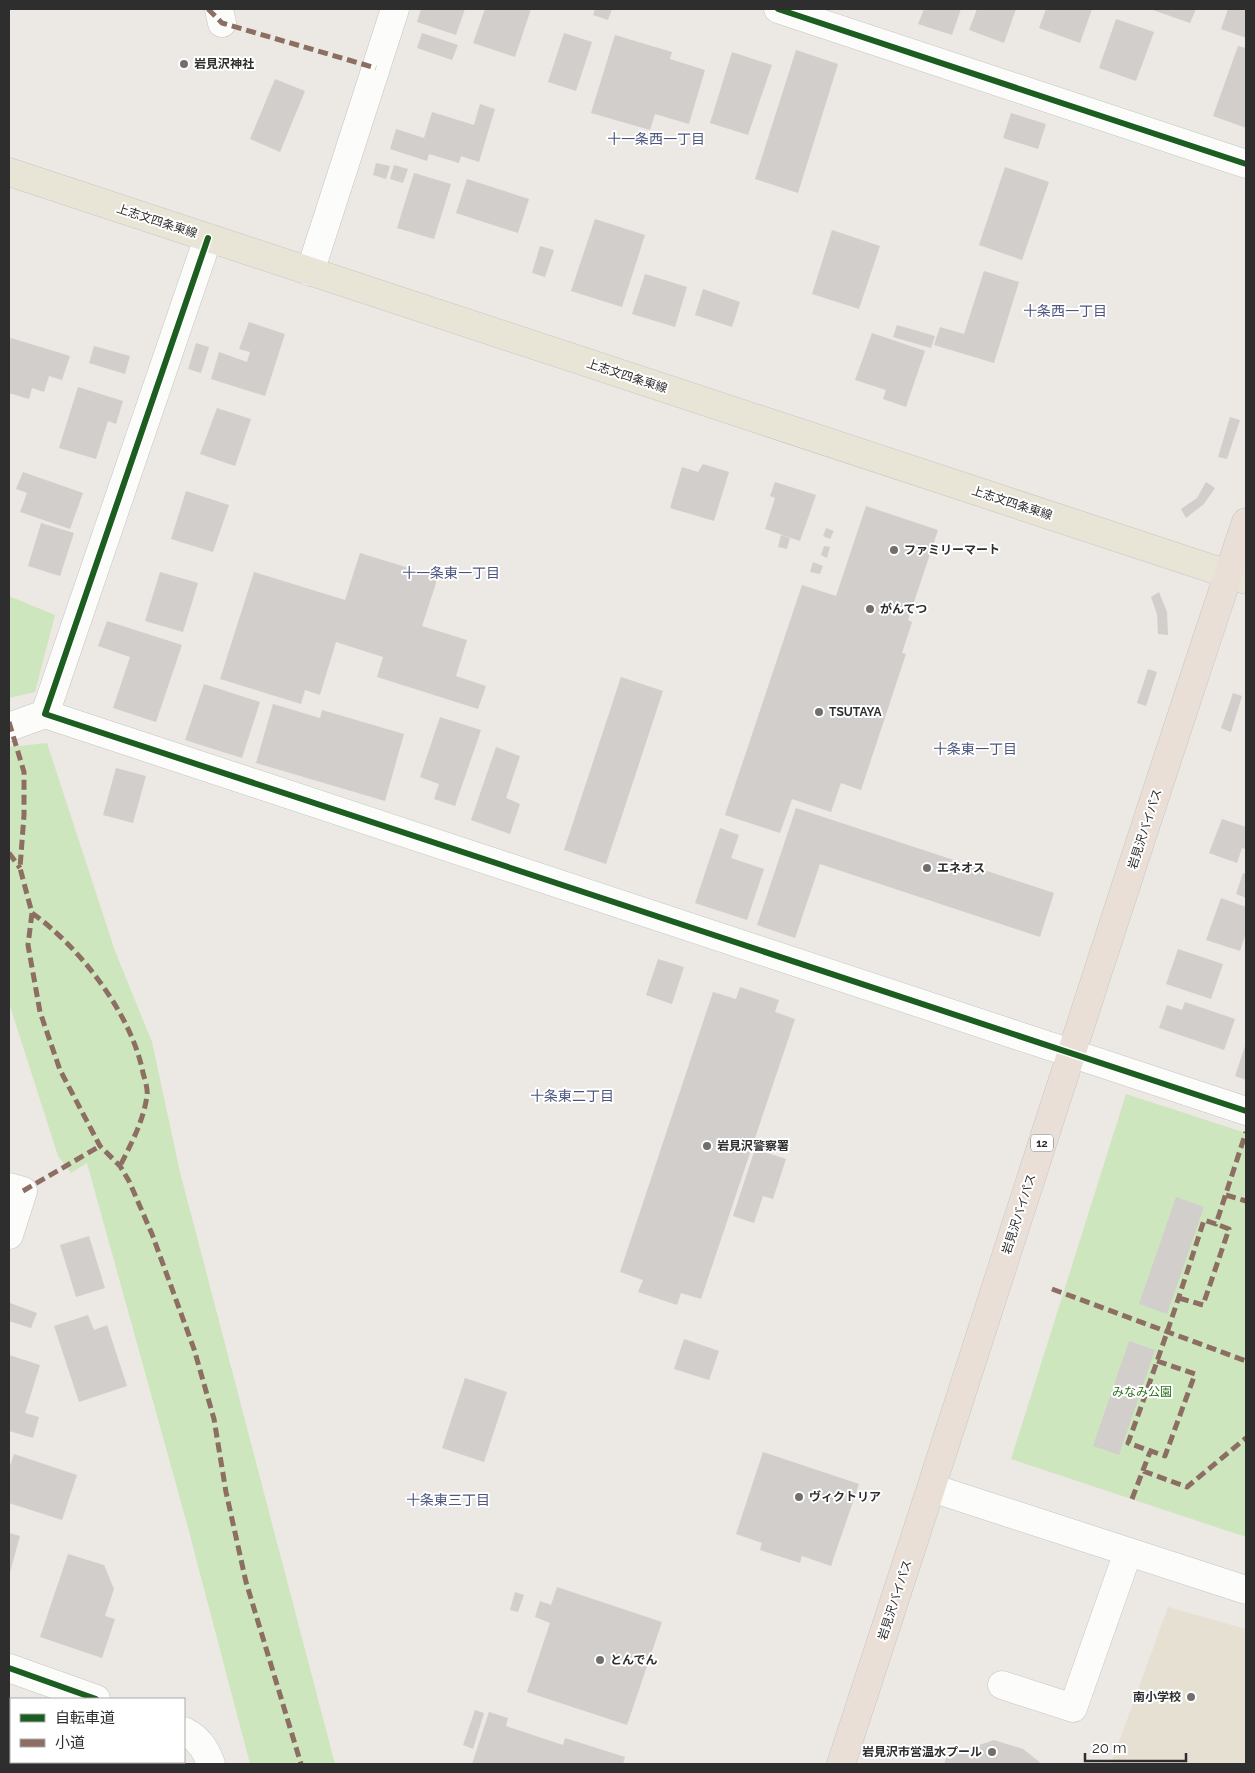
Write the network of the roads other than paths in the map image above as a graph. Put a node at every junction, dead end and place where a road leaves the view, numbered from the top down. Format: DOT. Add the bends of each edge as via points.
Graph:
graph roads {
  1 [pos="395,9"];
  2 [pos="778,9"];
  3 [pos="1246,164"];
  4 [pos="9,172"];
  5 [pos="208,238"];
  6 [pos="310,272"];
  7 [pos="1246,522"];
  8 [pos="1237,577"];
  9 [pos="46,714"];
  10 [pos="9,727"];
  11 [pos="1070,1053"];
  12 [pos="1246,1112"];
  13 [pos="9,1187"];
  14 [pos="9,1235"];
  15 [pos="932,1488"];
  16 [pos="1128,1552"];
  17 [pos="1246,1590"];
  18 [pos="9,1668"];
  19 [pos="1002,1685"];
  20 [pos="93,1698"];
  21 [pos="185,1732"];
  22 [pos="211,1764"];
  23 [pos="841,1764"];
  1 -- 6 [label="street"];
  2 -- 3 [label="street"];
  4 -- 5 [label="main road, 上志文四条東線"];
  5 -- 6 [label="main road, 上志文四条東線"];
  5 -- 9 [label="street"];
  6 -- 8 [label="main road, 上志文四条東線"];
  7 -- 8 [label="highway, 岩見沢バイパス / 12"];
  8 -- 11 [label="highway, 岩見沢バイパス / 12"];
  9 -- 10 [label="street"];
  9 -- 11 [label="street"];
  11 -- 12 [label="street"];
  11 -- 15 [label="highway, 岩見沢バイパス / 12"];
  13 -- 14 [label="street" via="23,1191"];
  15 -- 16 [label="street"];
  15 -- 23 [label="highway, 岩見沢バイパス / 12"];
  16 -- 17 [label="street"];
  16 -- 19 [label="street" via="1074,1708"];
  18 -- 20 [label="street"];
  21 -- 22 [label="street" via="206,1750"];
}
